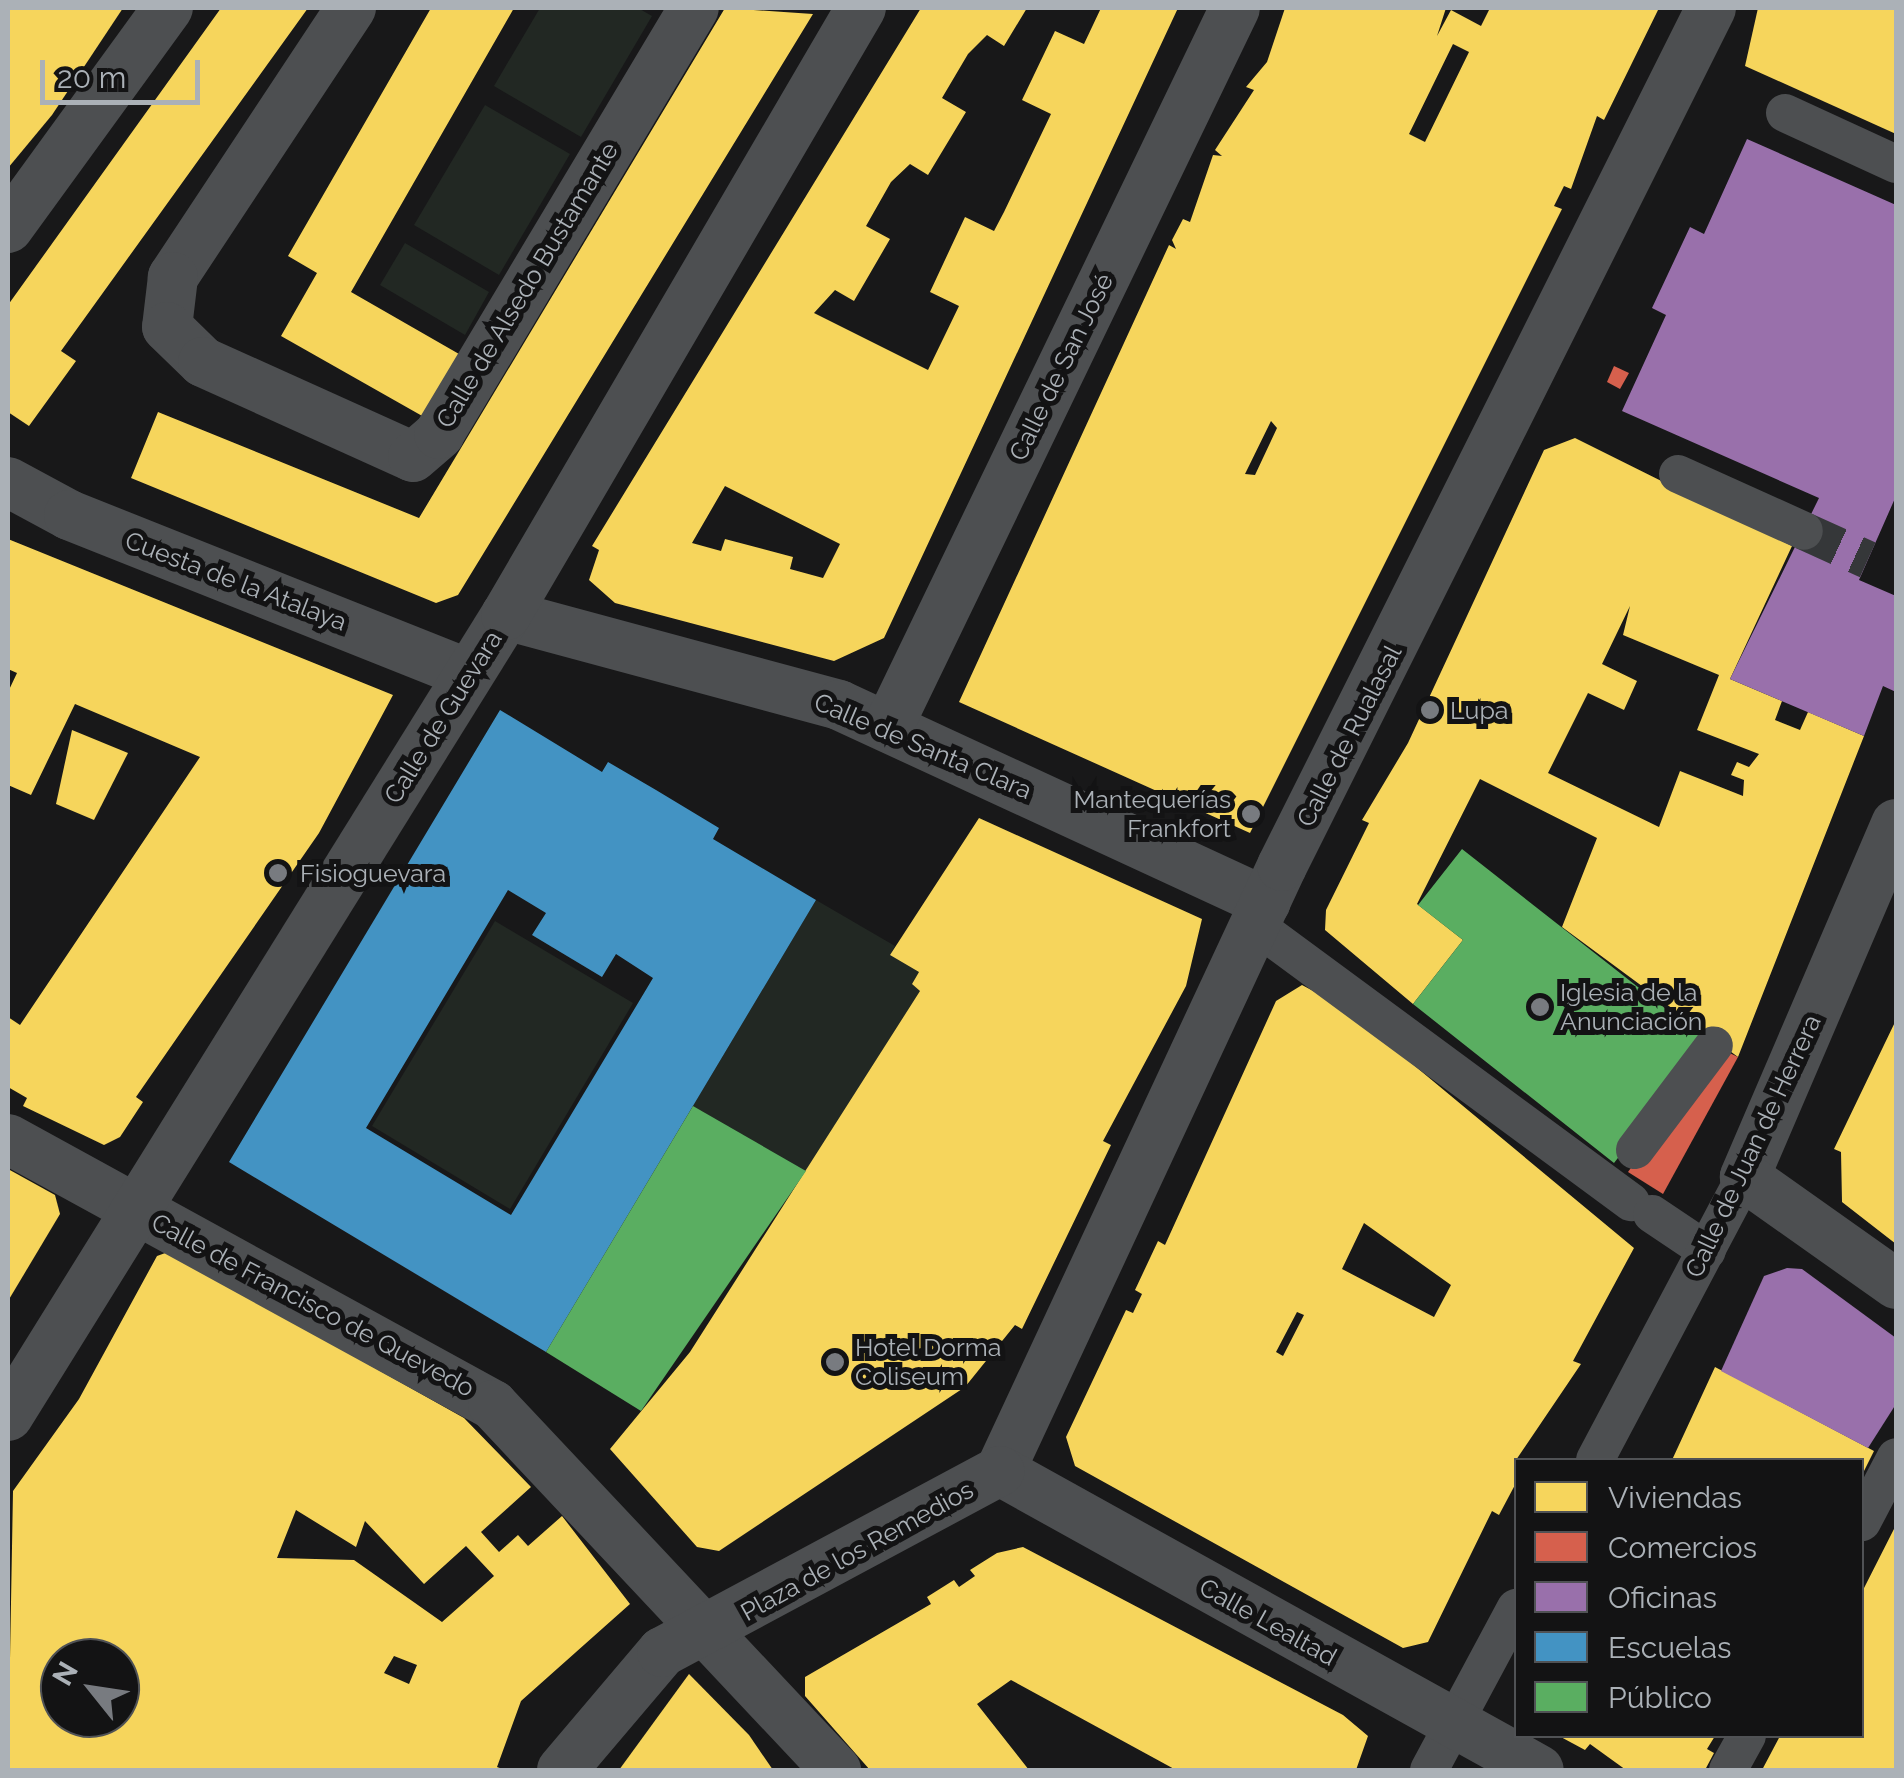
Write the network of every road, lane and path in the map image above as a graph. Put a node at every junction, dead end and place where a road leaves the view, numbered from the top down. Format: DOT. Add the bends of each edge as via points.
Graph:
graph roads {
  1 [pos="168,8"];
  2 [pos="351,8"];
  3 [pos="694,8"];
  4 [pos="861,8"];
  5 [pos="1235,8"];
  6 [pos="1712,8"];
  7 [pos="1785,113"];
  8 [pos="1896,164"];
  9 [pos="8,228"];
  10 [pos="1678,474"];
  11 [pos="8,482"];
  12 [pos="1804,531"];
  13 [pos="506,616"];
  14 [pos="468,674"];
  15 [pos="888,727"];
  16 [pos="1896,824"];
  17 [pos="1260,914"];
  18 [pos="1714,1045"];
  19 [pos="8,1138"];
  20 [pos="1745,1177"];
  21 [pos="1630,1184"];
  22 [pos="134,1209"];
  23 [pos="1708,1251"];
  24 [pos="1896,1284"];
  25 [pos="8,1416"];
  26 [pos="1896,1457"];
  27 [pos="1596,1458"];
  28 [pos="1000,1472"];
  29 [pos="1864,1518"];
  30 [pos="1514,1612"];
  31 [pos="714,1630"];
  32 [pos="1454,1723"];
  33 [pos="1746,1738"];
  34 [pos="562,1770"];
  35 [pos="836,1770"];
  36 [pos="1429,1770"];
  37 [pos="1539,1770"];
  38 [pos="1728,1770"];
  1 -- 9 [label="street"];
  2 -- 3 [label="street, Calle de Alsedo Bustamante" via="174,277 168,327 204,362 412,457 439,434"];
  4 -- 13 [label="street, Calle de Guevara"];
  5 -- 15 [label="street, Calle de San José"];
  6 -- 17 [label="street, Calle de Rualasal"];
  7 -- 8 [label="street"];
  10 -- 12 [label="street"];
  11 -- 14 [label="street, Cuesta de la Atalaya" via="69,515"];
  13 -- 14 [label="street, Calle de Guevara"];
  13 -- 15 [label="street, Calle de Santa Clara" via="840,705"];
  14 -- 22 [label="street, Calle de Guevara"];
  15 -- 17 [label="street, Calle de Santa Clara"];
  16 -- 20 [label="street, Calle de Juan de Herrera"];
  17 -- 21 [label="street"];
  17 -- 28 [label="street, Calle de Rualasal"];
  18 -- 21 [label="street"];
  19 -- 22 [label="street, Calle de Francisco de Quevedo"];
  20 -- 23 [label="street, Calle de Juan de Herrera"];
  20 -- 24 [label="street"];
  21 -- 23 [label="street"];
  22 -- 25 [label="street, Calle de Guevara"];
  22 -- 31 [label="street, Calle de Francisco de Quevedo" via="493,1404"];
  23 -- 27 [label="street, Calle de Juan de Herrera"];
  26 -- 29 [label="street"];
  28 -- 31 [label="street, Plaza de los Remedios"];
  28 -- 32 [label="street, Calle Lealtad"];
  30 -- 32 [label="street"];
  31 -- 34 [label="street, Plaza de los Remedios" via="662,1652"];
  31 -- 35 [label="street, Calle de Francisco de Quevedo"];
  32 -- 36 [label="street"];
  32 -- 37 [label="street, Calle Lealtad"];
  33 -- 38 [label="street"];
}
